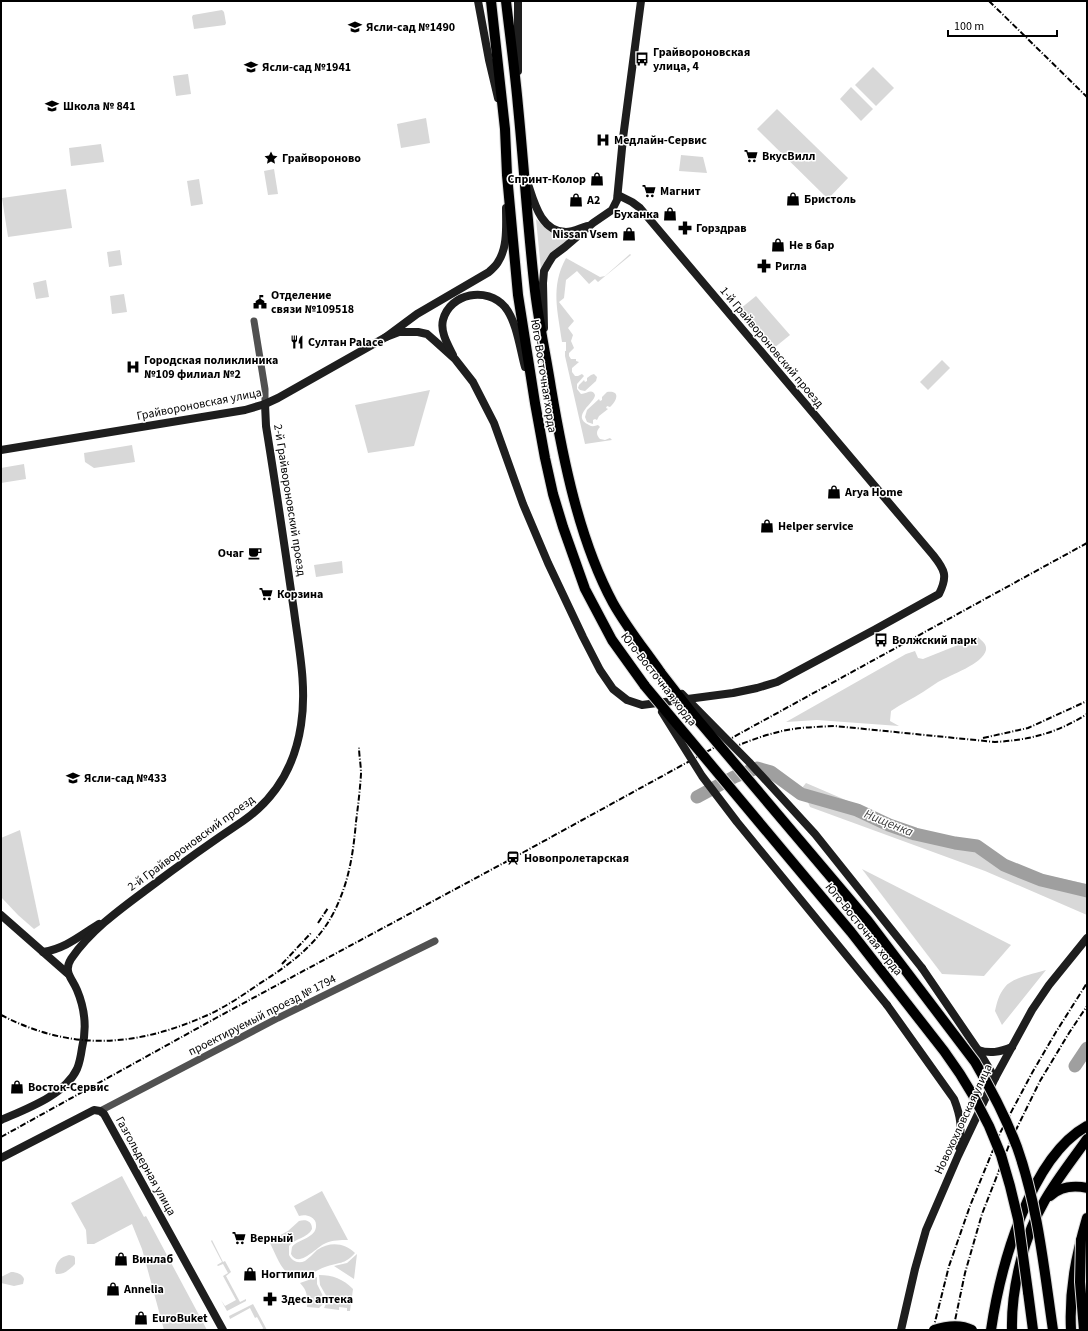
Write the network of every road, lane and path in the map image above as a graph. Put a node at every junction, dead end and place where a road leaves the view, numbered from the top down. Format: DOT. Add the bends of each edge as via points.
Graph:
graph roads {
  1 [pos="478,1"];
  2 [pos="491,1"];
  3 [pos="506,1"];
  4 [pos="518,1"];
  5 [pos="641,1"];
  6 [pos="518,104"];
  7 [pos="505,129"];
  8 [pos="524,174"];
  9 [pos="507,175"];
  10 [pos="618,196"];
  11 [pos="593,223"];
  12 [pos="254,321"];
  13 [pos="386,337"];
  14 [pos="545,351"];
  15 [pos="455,359"];
  16 [pos="535,403"];
  17 [pos="265,404"];
  18 [pos="1,450"];
  19 [pos="661,673"];
  20 [pos="645,686"];
  21 [pos="1,915"];
  22 [pos="113,915"];
  23 [pos="1087,938"];
  24 [pos="435,941"];
  25 [pos="43,952"];
  26 [pos="67,973"];
  27 [pos="1012,1047"];
  28 [pos="978,1050"];
  29 [pos="995,1078"];
  30 [pos="100,1111"];
  31 [pos="1,1120"];
  32 [pos="1087,1126"];
  33 [pos="1087,1139"];
  34 [pos="958,1156"];
  35 [pos="1,1158"];
  36 [pos="1087,1188"];
  37 [pos="1045,1200"];
  38 [pos="1087,1218"];
  39 [pos="1081,1240"];
  40 [pos="1087,1312"];
  41 [pos="223,1330"];
  42 [pos="901,1330"];
  43 [pos="934,1330"];
  44 [pos="972,1330"];
  45 [pos="991,1330"];
  46 [pos="1012,1330"];
  47 [pos="1033,1330"];
  48 [pos="1053,1330"];
  49 [pos="1071,1330"];
  50 [pos="1084,1330"];
  1 -- 7 [label="main road"];
  2 -- 7 [label="main road, Юго-Восточная хорда"];
  3 -- 6 [label="main road, Юго-Восточная хорда"];
  4 -- 6 [label="main road"];
  5 -- 10 [label="main road" via="622,144"];
  6 -- 8 [label="main road, Юго-Восточная хорда"];
  7 -- 9 [label="main road, Юго-Восточная хорда"];
  8 -- 11 [label="main road" via="534,204 545,223 551,228 566,232"];
  8 -- 14 [label="main road, Юго-Восточная хорда" via="535,292"];
  9 -- 13 [label="main road" via="504,242 498,263 489,272 417,314"];
  9 -- 16 [label="main road, Юго-Восточная хорда" via="518,295"];
  10 -- 11 [label="main road" via="612,210"];
  10 -- 15 [label="main road, 1-й Грайвороновский проезд" via="640,208 940,564 945,574 939,594 777,682 733,693 642,705 627,700 613,689 583,637 523,504 494,423 473,382"];
  11 -- 14 [label="main road" via="553,256 544,271"];
  12 -- 17 [label="street"];
  13 -- 15 [label="main road" via="399,332 427,334"];
  13 -- 17 [label="main road, Грайвороновская улица"];
  14 -- 19 [label="main road, Юго-Восточная хорда" via="564,459 588,544 613,603"];
  15 -- 16 [label="main road" via="443,329 446,313 465,296 483,294 494,299 509,313"];
  16 -- 20 [label="main road, Юго-Восточная хорда" via="553,494 585,589 612,640"];
  17 -- 18 [label="main road, Грайвороновская улица" via="245,410"];
  17 -- 22 [label="main road, 2-й Грайвороновский проезд" via="266,426 304,687 297,743 290,766 264,804"];
  19 -- 28 [label="main road, bridge" via="749,762 815,834 922,968"];
  19 -- 48 [label="main road, Юго-Восточная хорда, bridge" via="868,921 975,1062 989,1085 1017,1147 1036,1214"];
  20 -- 34 [label="main road, bridge" via="702,776 887,1005 954,1099 962,1130"];
  20 -- 47 [label="main road, Юго-Восточная хорда, bridge" via="851,932 944,1051 974,1097 998,1148 1010,1186 1018,1219"];
  21 -- 25 [label="main road"];
  22 -- 25 [label="main road" via="68,943"];
  22 -- 26 [label="main road, 2-й Грайвороновский проезд" via="83,944 69,964"];
  23 -- 27 [label="main road, Новохохловская улица" via="1049,985"];
  24 -- 30 [label="street, проектируемый проезд № 1794" via="278,1018"];
  25 -- 26 [label="main road"];
  26 -- 31 [label="main road" via="78,992 85,1019 84,1041 77,1069 57,1092"];
  27 -- 28 [label="main road" via="986,1053"];
  27 -- 29 [label="main road, Новохохловская улица"];
  28 -- 29 [label="main road"];
  29 -- 34 [label="main road, Новохохловская улица"];
  30 -- 35 [label="main road, Газгольдерная улица" via="94,1110"];
  30 -- 41 [label="main road, Газгольдерная улица"];
  32 -- 45 [label="main road" via="1066,1141 1052,1158 1025,1205 1001,1274"];
  33 -- 37 [label="main road"];
  34 -- 42 [label="main road, Новохохловская улица" via="926,1230"];
  36 -- 37 [label="main road" via="1072,1186 1054,1192"];
  37 -- 46 [label="main road, bridge" via="1033,1225 1019,1266"];
  38 -- 39 [label="main road"];
  39 -- 49 [label="main road, bridge" via="1070,1307"];
  39 -- 50 [label="main road, bridge" via="1080,1282"];
  40 -- 50 [label="main road"];
  43 -- 44 [label="main road, bridge" via="946,1326"];
}
